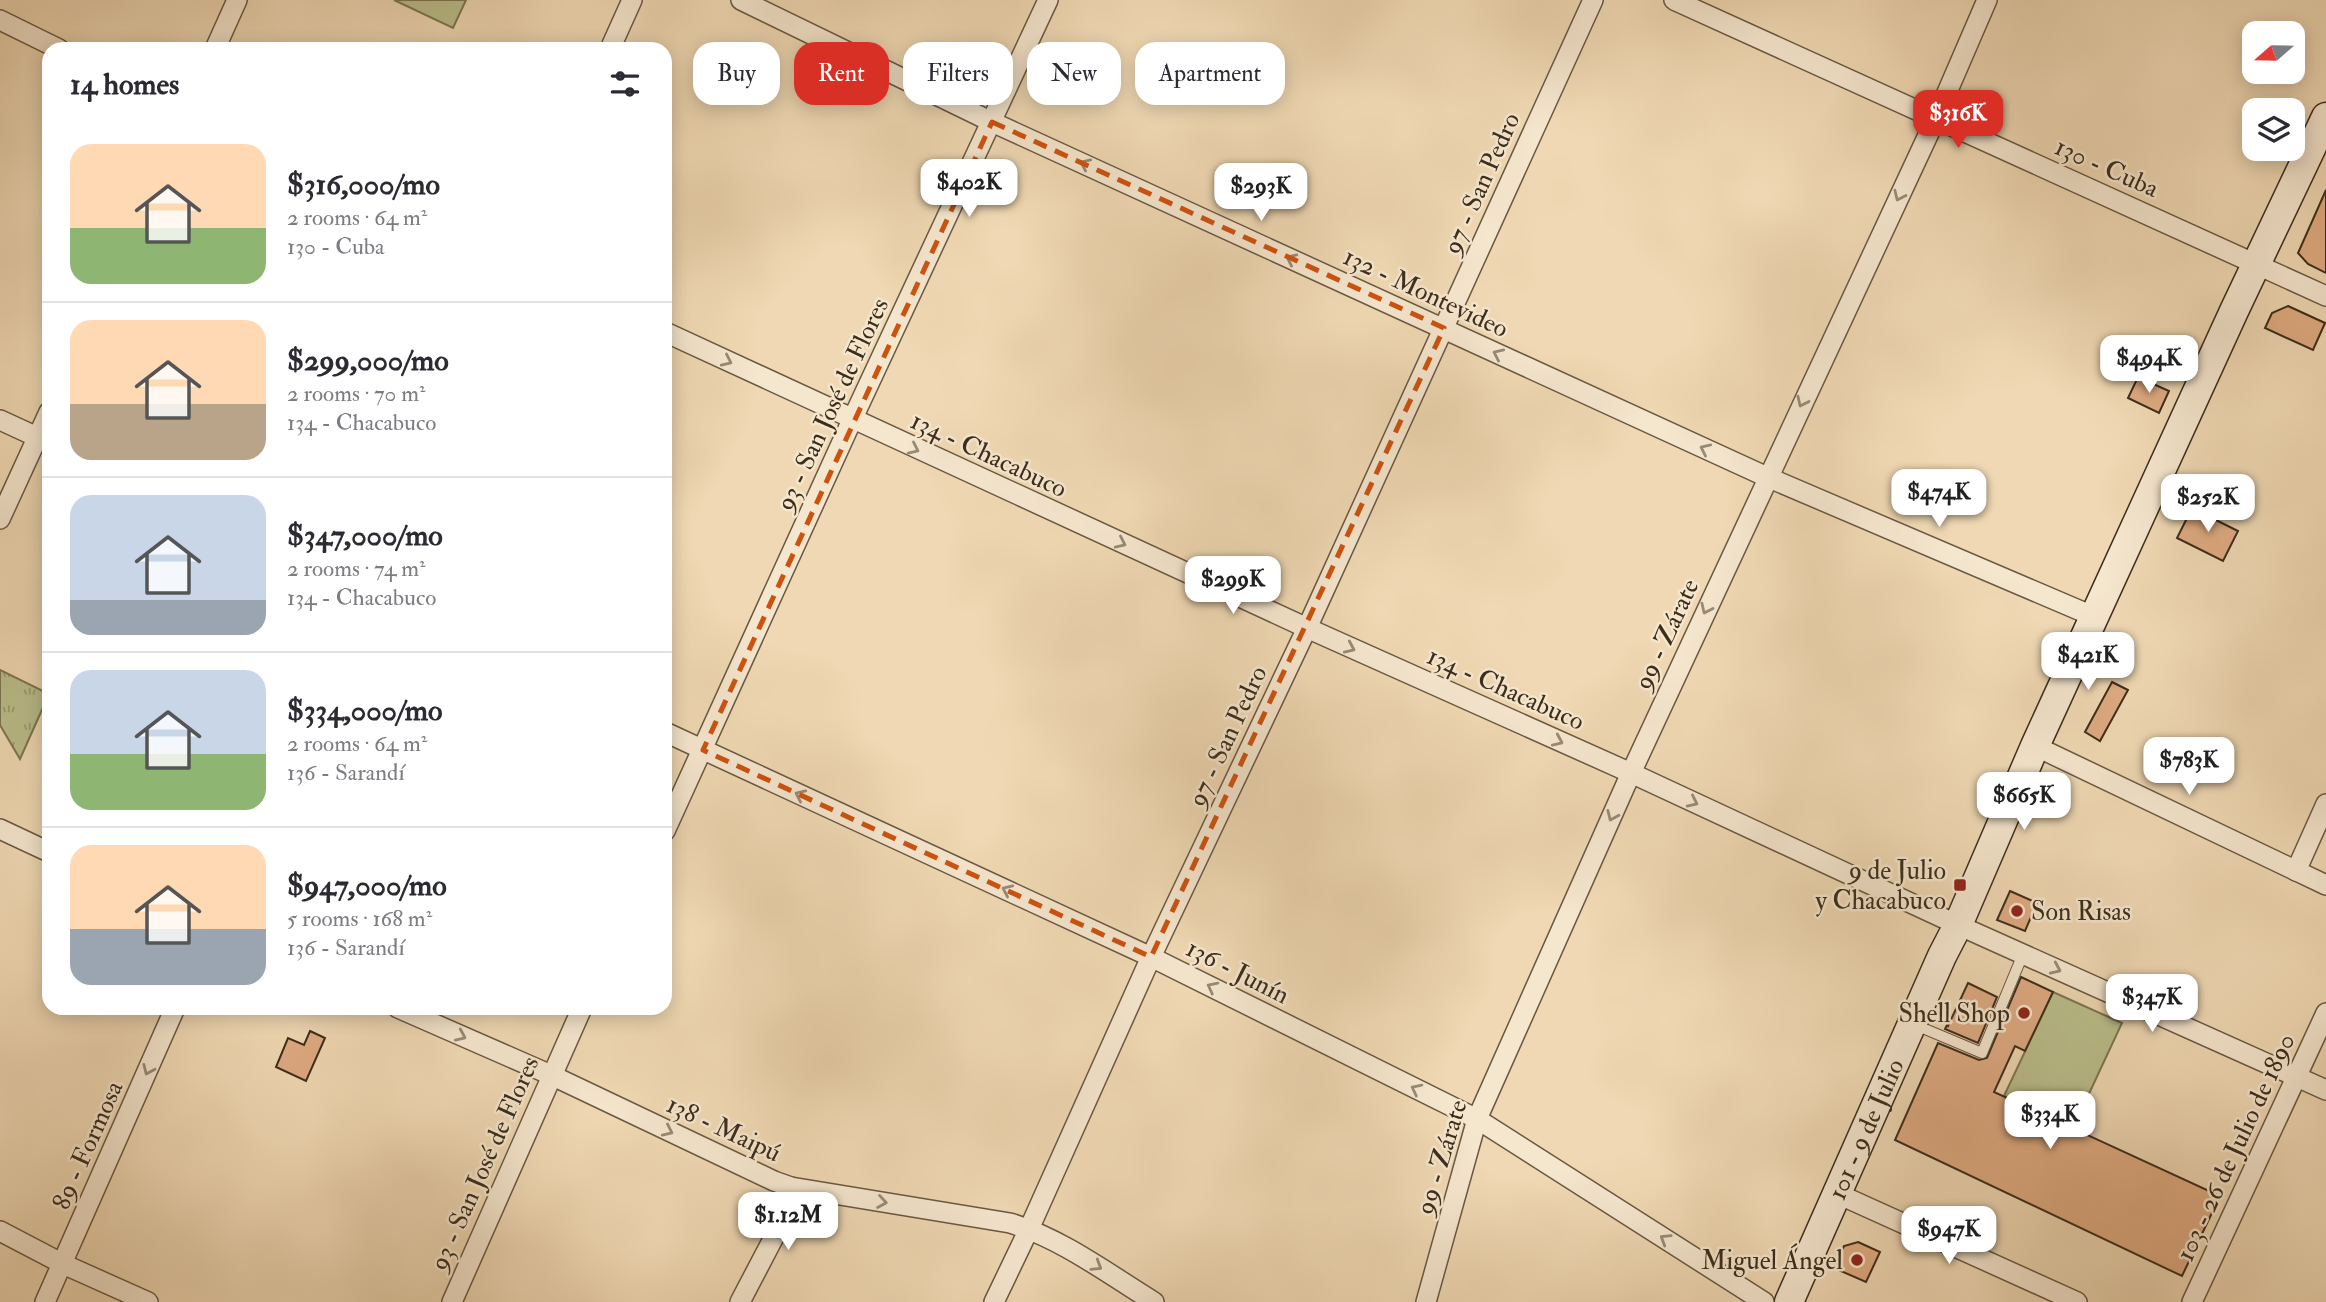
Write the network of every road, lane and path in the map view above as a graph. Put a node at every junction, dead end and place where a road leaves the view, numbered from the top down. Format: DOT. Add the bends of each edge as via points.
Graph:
graph roads {
  1 [pos="237,0"];
  2 [pos="632,0"];
  3 [pos="741,0"];
  4 [pos="1048,0"];
  5 [pos="1593,0"];
  6 [pos="1674,0"];
  7 [pos="1987,0"];
  8 [pos="0,20"];
  9 [pos="45,42"];
  10 [pos="218,42"];
  11 [pos="613,42"];
  12 [pos="2326,117"];
  13 [pos="1936,118"];
  14 [pos="992,122"];
  15 [pos="2257,264"];
  16 [pos="2326,296"];
  17 [pos="1444,328"];
  18 [pos="672,335"];
  19 [pos="0,420"];
  20 [pos="852,420"];
  21 [pos="42,440"];
  22 [pos="42,442"];
  23 [pos="1767,477"];
  24 [pos="0,519"];
  25 [pos="2095,618"];
  26 [pos="1307,628"];
  27 [pos="672,735"];
  28 [pos="2035,746"];
  29 [pos="703,750"];
  30 [pos="1631,773"];
  31 [pos="2326,804"];
  32 [pos="672,816"];
  33 [pos="0,829"];
  34 [pos="42,849"];
  35 [pos="2296,871"];
  36 [pos="2326,886"];
  37 [pos="1958,925"];
  38 [pos="2023,954"];
  39 [pos="1152,957"];
  40 [pos="2326,1013"];
  41 [pos="172,1015"];
  42 [pos="414,1015"];
  43 [pos="579,1015"];
  44 [pos="1912,1024"];
  45 [pos="551,1075"];
  46 [pos="2297,1076"];
  47 [pos="2326,1090"];
  48 [pos="1477,1119"];
  49 [pos="791,1187"];
  50 [pos="1838,1194"];
  51 [pos="1029,1229"];
  52 [pos="0,1231"];
  53 [pos="63,1264"];
  54 [pos="45,1302"];
  55 [pos="148,1302"];
  56 [pos="452,1302"];
  57 [pos="740,1302"];
  58 [pos="994,1302"];
  59 [pos="1154,1302"];
  60 [pos="1426,1302"];
  61 [pos="1764,1302"];
  62 [pos="1789,1302"];
  63 [pos="2077,1302"];
  64 [pos="2192,1302"];
  1 -- 10 [label="street"];
  2 -- 11 [label="street"];
  3 -- 14 [label="street, 132 - Montevideo"];
  4 -- 14 [label="street, 93 - San José de Flores"];
  5 -- 17 [label="street, 97 - San Pedro"];
  6 -- 13 [label="street, 130 - Cuba"];
  7 -- 13 [label="street, 99 - Zárate"];
  8 -- 9 [label="street"];
  12 -- 15 [label="street, 101 - 9 de Julio"];
  13 -- 15 [label="street, 130 - Cuba"];
  13 -- 23 [label="street, 99 - Zárate, one-way"];
  17 -- 14 [label="street, 132 - Montevideo, one-way"];
  14 -- 20 [label="street, 93 - San José de Flores"];
  15 -- 16 [label="street, 130 - Cuba"];
  15 -- 25 [label="street, 101 - 9 de Julio"];
  23 -- 17 [label="street, 132 - Montevideo, one-way"];
  17 -- 26 [label="street, 97 - San Pedro"];
  18 -- 20 [label="street, 134 - Chacabuco, one-way"];
  19 -- 21 [label="street"];
  20 -- 26 [label="street, 134 - Chacabuco, one-way"];
  20 -- 29 [label="street, 93 - San José de Flores"];
  22 -- 24 [label="street"];
  23 -- 25 [label="street, 132 - Montevideo"];
  23 -- 30 [label="street, 99 - Zárate, one-way"];
  25 -- 28 [label="street, 101 - 9 de Julio"];
  26 -- 30 [label="street, 134 - Chacabuco, one-way"];
  26 -- 39 [label="street, 97 - San Pedro"];
  27 -- 29 [label="street, 136 - Junín"];
  28 -- 35 [label="street"];
  28 -- 37 [label="street, 101 - 9 de Julio"];
  29 -- 32 [label="street, 93 - San José de Flores"];
  39 -- 29 [label="street, 136 - Junín, one-way"];
  30 -- 37 [label="street, 134 - Chacabuco, one-way"];
  30 -- 48 [label="street, 99 - Zárate, one-way"];
  31 -- 35 [label="street"];
  33 -- 34 [label="street"];
  35 -- 36 [label="street"];
  37 -- 38 [label="street, 134 - Chacabuco"];
  37 -- 44 [label="street, 101 - 9 de Julio"];
  38 -- 44 [label="lane" via="1982,1054"];
  38 -- 46 [label="street, 134 - Chacabuco, one-way"];
  48 -- 39 [label="street, 136 - Junín, one-way"];
  39 -- 51 [label="street, 97 - San Pedro"];
  40 -- 46 [label="street, 103 - 26 de Julio de 1890"];
  41 -- 53 [label="street, 89 - Formosa, one-way"];
  42 -- 45 [label="street, 138 - Maipú, one-way"];
  43 -- 45 [label="street, 93 - San José de Flores"];
  44 -- 50 [label="street, 101 - 9 de Julio"];
  45 -- 49 [label="street, 138 - Maipú, one-way"];
  45 -- 56 [label="street, 93 - San José de Flores"];
  46 -- 47 [label="street, 134 - Chacabuco"];
  46 -- 64 [label="street, 103 - 26 de Julio de 1890"];
  48 -- 60 [label="street, 99 - Zárate"];
  61 -- 48 [label="street, 136 - Junín, one-way"];
  49 -- 51 [label="street, 138 - Maipú, one-way"];
  49 -- 57 [label="street" via="785,1216"];
  50 -- 62 [label="street, 101 - 9 de Julio"];
  50 -- 63 [label="street"];
  51 -- 58 [label="street, 97 - San Pedro"];
  51 -- 59 [label="street, 138 - Maipú, one-way"];
  52 -- 53 [label="street"];
  53 -- 54 [label="street, 89 - Formosa"];
  53 -- 55 [label="street"];
}
